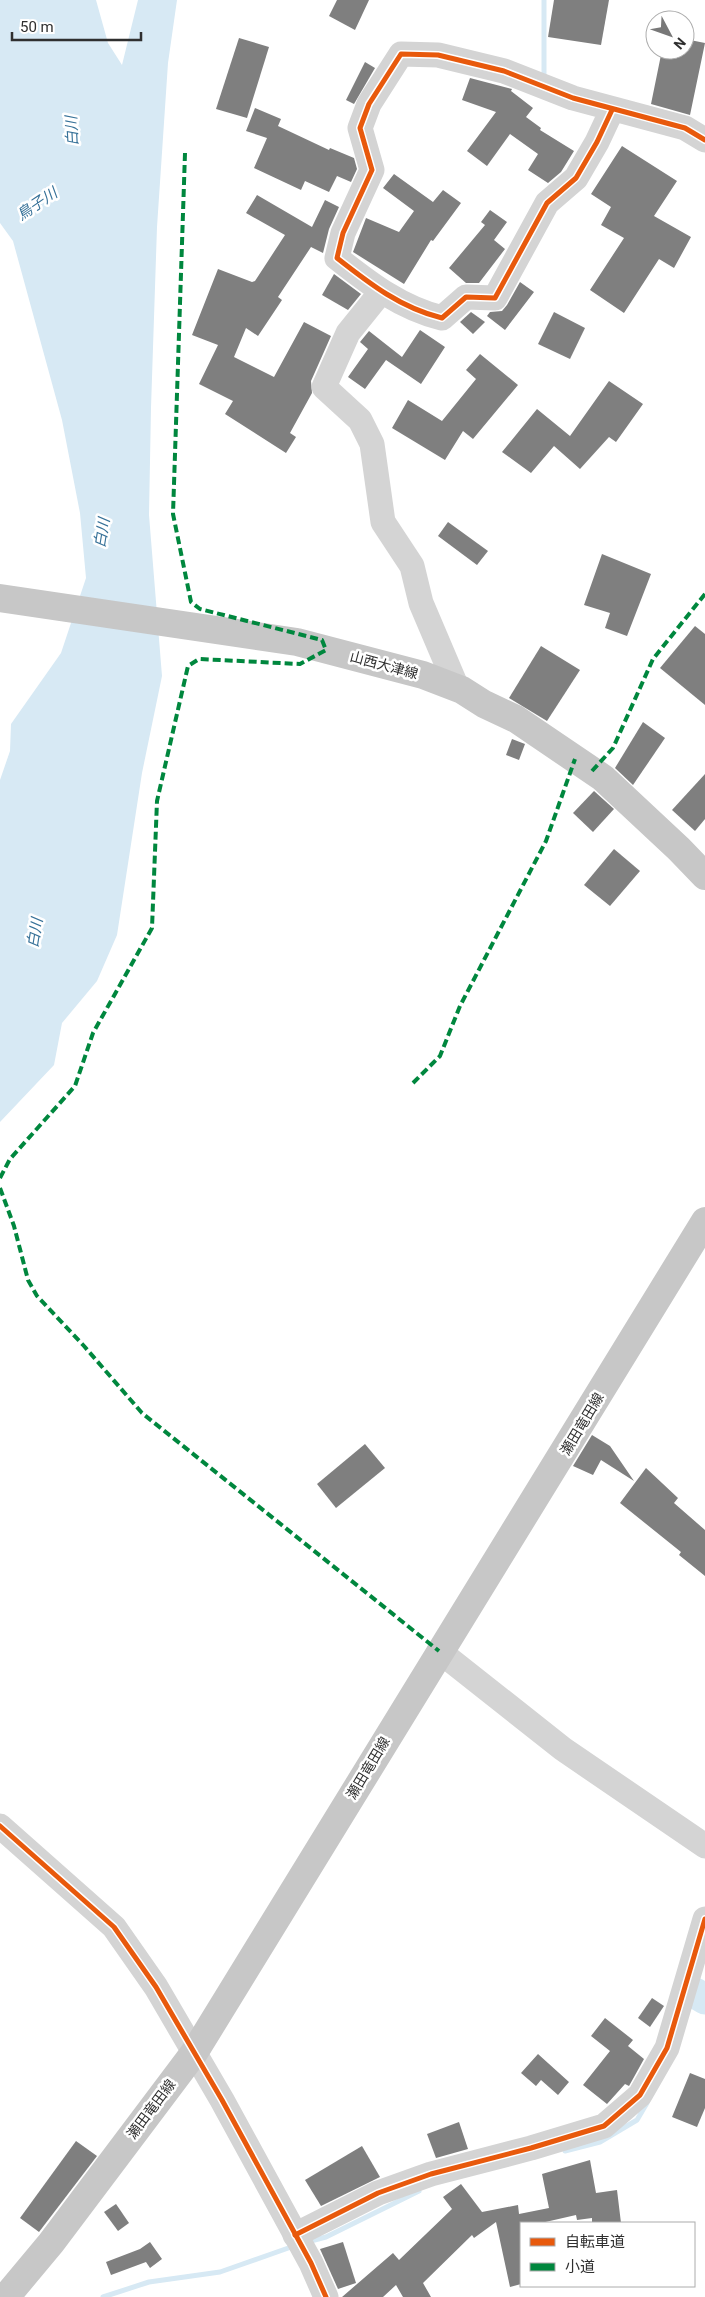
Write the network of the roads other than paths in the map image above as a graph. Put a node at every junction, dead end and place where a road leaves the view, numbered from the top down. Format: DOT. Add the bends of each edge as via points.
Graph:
graph roads {
  1 [pos="612,110"];
  2 [pos="705,140"];
  3 [pos="381,292"];
  4 [pos="0,598"];
  5 [pos="462,690"];
  6 [pos="705,876"];
  7 [pos="705,1221"];
  8 [pos="439,1651"];
  9 [pos="0,1826"];
  10 [pos="705,1846"];
  11 [pos="705,1919"];
  12 [pos="194,2053"];
  13 [pos="300,2243"];
  14 [pos="6,2297"];
  15 [pos="326,2297"];
  1 -- 2 [label="street" via="685,128"];
  1 -- 3 [label="street" via="576,178 547,203 495,298 466,297 442,318 422,313"];
  1 -- 3 [label="street" via="504,71 438,55 402,54 369,104 360,128 372,170 343,233 337,258"];
  3 -- 5 [label="street" via="348,333 324,387 360,420 372,444 383,522 412,566 421,603"];
  4 -- 5 [label="main road, 山西大津線" via="297,642 423,675"];
  5 -- 6 [label="main road, 山西大津線" via="516,719 602,778"];
  7 -- 8 [label="main road, 瀬田竜田線"];
  8 -- 10 [label="street" via="563,1750"];
  8 -- 12 [label="main road, 瀬田竜田線"];
  9 -- 12 [label="street" via="114,1927 156,1987"];
  11 -- 13 [label="street" via="668,2048 640,2095 604,2126 431,2174 378,2193"];
  12 -- 13 [label="street"];
  12 -- 14 [label="main road, 瀬田竜田線" via="51,2243"];
  13 -- 15 [label="street"];
}
